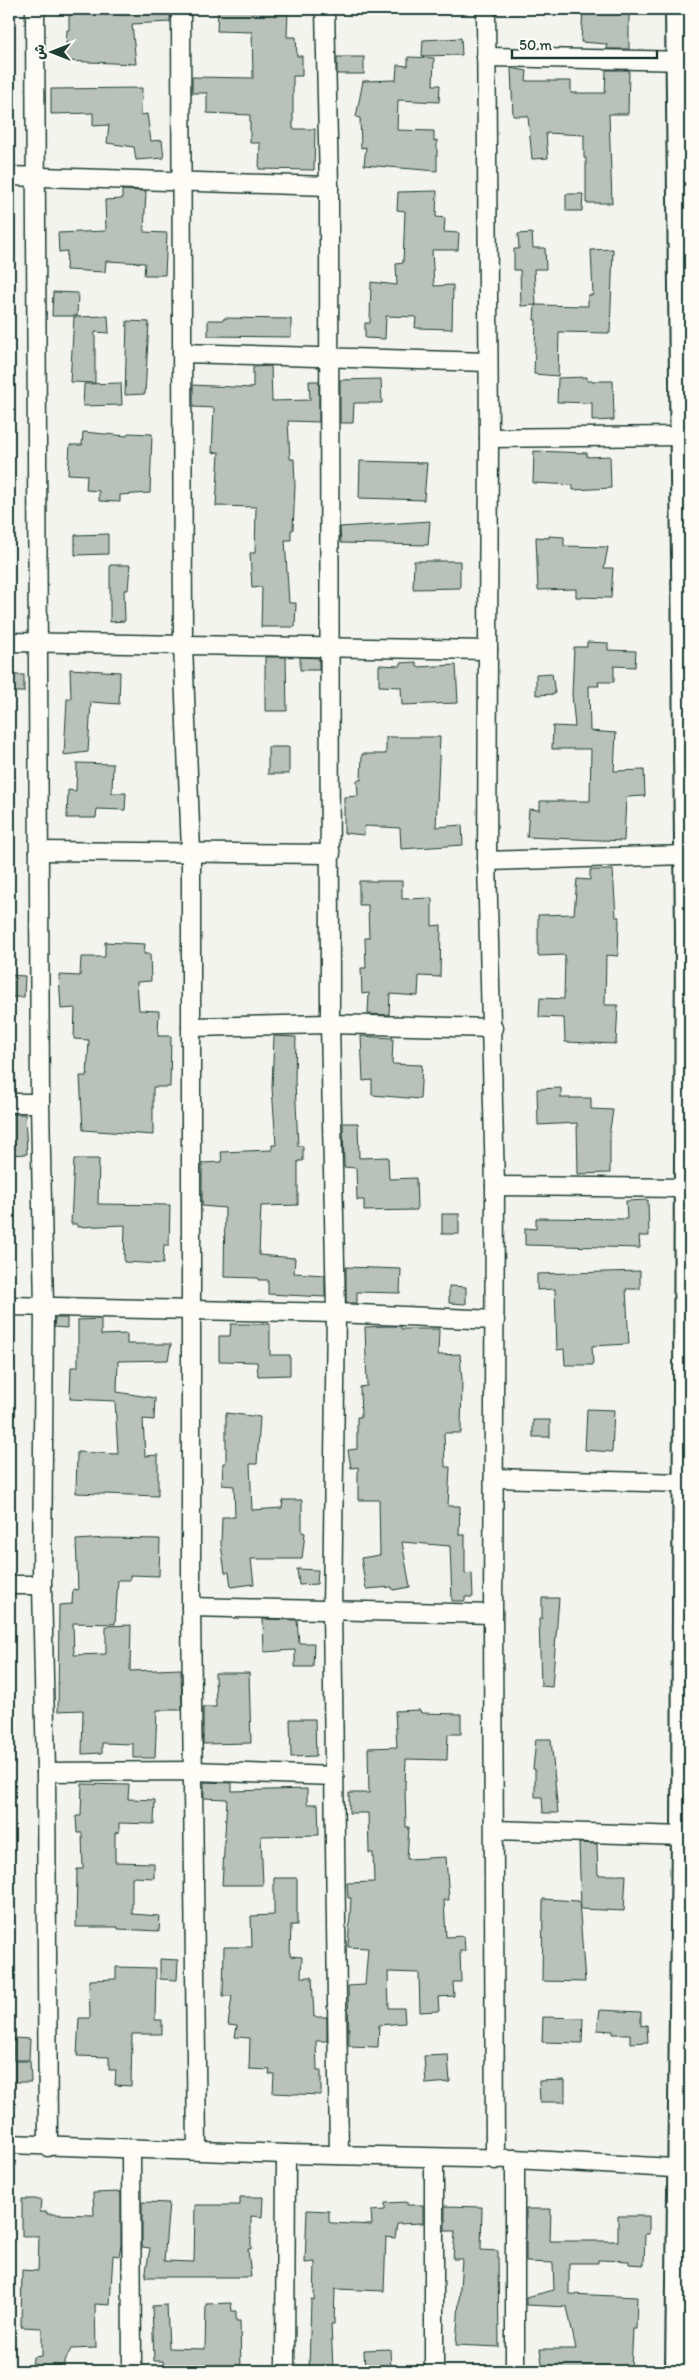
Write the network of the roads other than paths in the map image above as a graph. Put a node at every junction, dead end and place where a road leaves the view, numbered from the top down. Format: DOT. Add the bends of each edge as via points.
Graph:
graph roads {
  1 [pos="35,9"];
  2 [pos="181,9"];
  3 [pos="325,9"];
  4 [pos="486,9"];
  5 [pos="677,9"];
  6 [pos="486,57"];
  7 [pos="684,61"];
  8 [pos="9,176"];
  9 [pos="37,176"];
  10 [pos="182,182"];
  11 [pos="330,186"];
  12 [pos="182,353"];
  13 [pos="329,358"];
  14 [pos="488,362"];
  15 [pos="686,399"];
  16 [pos="681,436"];
  17 [pos="489,438"];
  18 [pos="9,642"];
  19 [pos="37,643"];
  20 [pos="183,645"];
  21 [pos="331,647"];
  22 [pos="488,650"];
  23 [pos="687,688"];
  24 [pos="39,851"];
  25 [pos="191,852"];
  26 [pos="331,854"];
  27 [pos="686,855"];
  28 [pos="488,861"];
  29 [pos="689,934"];
  30 [pos="330,1024"];
  31 [pos="191,1027"];
  32 [pos="493,1028"];
  33 [pos="40,1102"];
  34 [pos="9,1103"];
  35 [pos="495,1186"];
  36 [pos="687,1188"];
  37 [pos="688,1237"];
  38 [pos="9,1306"];
  39 [pos="44,1308"];
  40 [pos="192,1311"];
  41 [pos="336,1314"];
  42 [pos="495,1320"];
  43 [pos="494,1478"];
  44 [pos="685,1483"];
  45 [pos="9,1585"];
  46 [pos="42,1585"];
  47 [pos="191,1607"];
  48 [pos="332,1610"];
  49 [pos="493,1614"];
  50 [pos="46,1772"];
  51 [pos="193,1772"];
  52 [pos="334,1776"];
  53 [pos="494,1830"];
  54 [pos="683,1836"];
  55 [pos="9,2144"];
  56 [pos="48,2147"];
  57 [pos="131,2150"];
  58 [pos="197,2150"];
  59 [pos="286,2154"];
  60 [pos="339,2155"];
  61 [pos="434,2159"];
  62 [pos="495,2160"];
  63 [pos="515,2160"];
  64 [pos="684,2168"];
  65 [pos="132,2371"];
  66 [pos="285,2371"];
  67 [pos="434,2371"];
  68 [pos="515,2371"];
  69 [pos="677,2371"];
  1 -- 9 [label="street"];
  2 -- 10 [label="street"];
  3 -- 11 [label="street"];
  4 -- 6 [label="street"];
  5 -- 7 [label="street"];
  6 -- 7 [label="street"];
  6 -- 14 [label="street"];
  7 -- 15 [label="street"];
  8 -- 9 [label="street"];
  9 -- 10 [label="street"];
  9 -- 19 [label="street"];
  10 -- 11 [label="street"];
  10 -- 12 [label="street"];
  11 -- 13 [label="street"];
  12 -- 13 [label="street"];
  12 -- 20 [label="street"];
  13 -- 14 [label="street"];
  13 -- 21 [label="street"];
  14 -- 17 [label="street"];
  15 -- 16 [label="street"];
  16 -- 17 [label="street"];
  16 -- 23 [label="street"];
  17 -- 22 [label="street"];
  18 -- 19 [label="street"];
  19 -- 20 [label="street"];
  19 -- 24 [label="street"];
  20 -- 21 [label="street"];
  20 -- 25 [label="street"];
  21 -- 22 [label="street"];
  21 -- 26 [label="street"];
  22 -- 28 [label="street"];
  23 -- 27 [label="street"];
  24 -- 25 [label="street"];
  24 -- 33 [label="street"];
  25 -- 26 [label="street"];
  25 -- 31 [label="street"];
  26 -- 30 [label="street"];
  27 -- 28 [label="street"];
  27 -- 29 [label="street"];
  28 -- 32 [label="street"];
  29 -- 36 [label="street"];
  30 -- 31 [label="street"];
  30 -- 32 [label="street"];
  30 -- 41 [label="street"];
  31 -- 40 [label="street"];
  32 -- 35 [label="street"];
  33 -- 34 [label="street"];
  33 -- 39 [label="street"];
  35 -- 36 [label="street"];
  35 -- 42 [label="street"];
  36 -- 37 [label="street"];
  37 -- 44 [label="street"];
  38 -- 39 [label="street"];
  39 -- 40 [label="street"];
  39 -- 46 [label="street"];
  40 -- 41 [label="street"];
  40 -- 47 [label="street"];
  41 -- 42 [label="street"];
  41 -- 48 [label="street"];
  42 -- 43 [label="street"];
  43 -- 44 [label="street"];
  43 -- 49 [label="street"];
  44 -- 54 [label="street"];
  45 -- 46 [label="street"];
  46 -- 50 [label="street"];
  47 -- 48 [label="street"];
  47 -- 51 [label="street"];
  48 -- 49 [label="street"];
  48 -- 52 [label="street"];
  49 -- 53 [label="street"];
  50 -- 51 [label="street"];
  50 -- 56 [label="street"];
  51 -- 52 [label="street"];
  51 -- 58 [label="street"];
  52 -- 60 [label="street"];
  53 -- 54 [label="street"];
  53 -- 62 [label="street"];
  54 -- 64 [label="street"];
  55 -- 56 [label="street"];
  56 -- 57 [label="street"];
  57 -- 58 [label="street"];
  57 -- 65 [label="street"];
  58 -- 59 [label="street"];
  59 -- 60 [label="street"];
  59 -- 66 [label="street"];
  60 -- 61 [label="street"];
  61 -- 62 [label="street"];
  61 -- 67 [label="street"];
  62 -- 63 [label="street"];
  63 -- 64 [label="street"];
  63 -- 68 [label="street"];
  64 -- 69 [label="street"];
}
